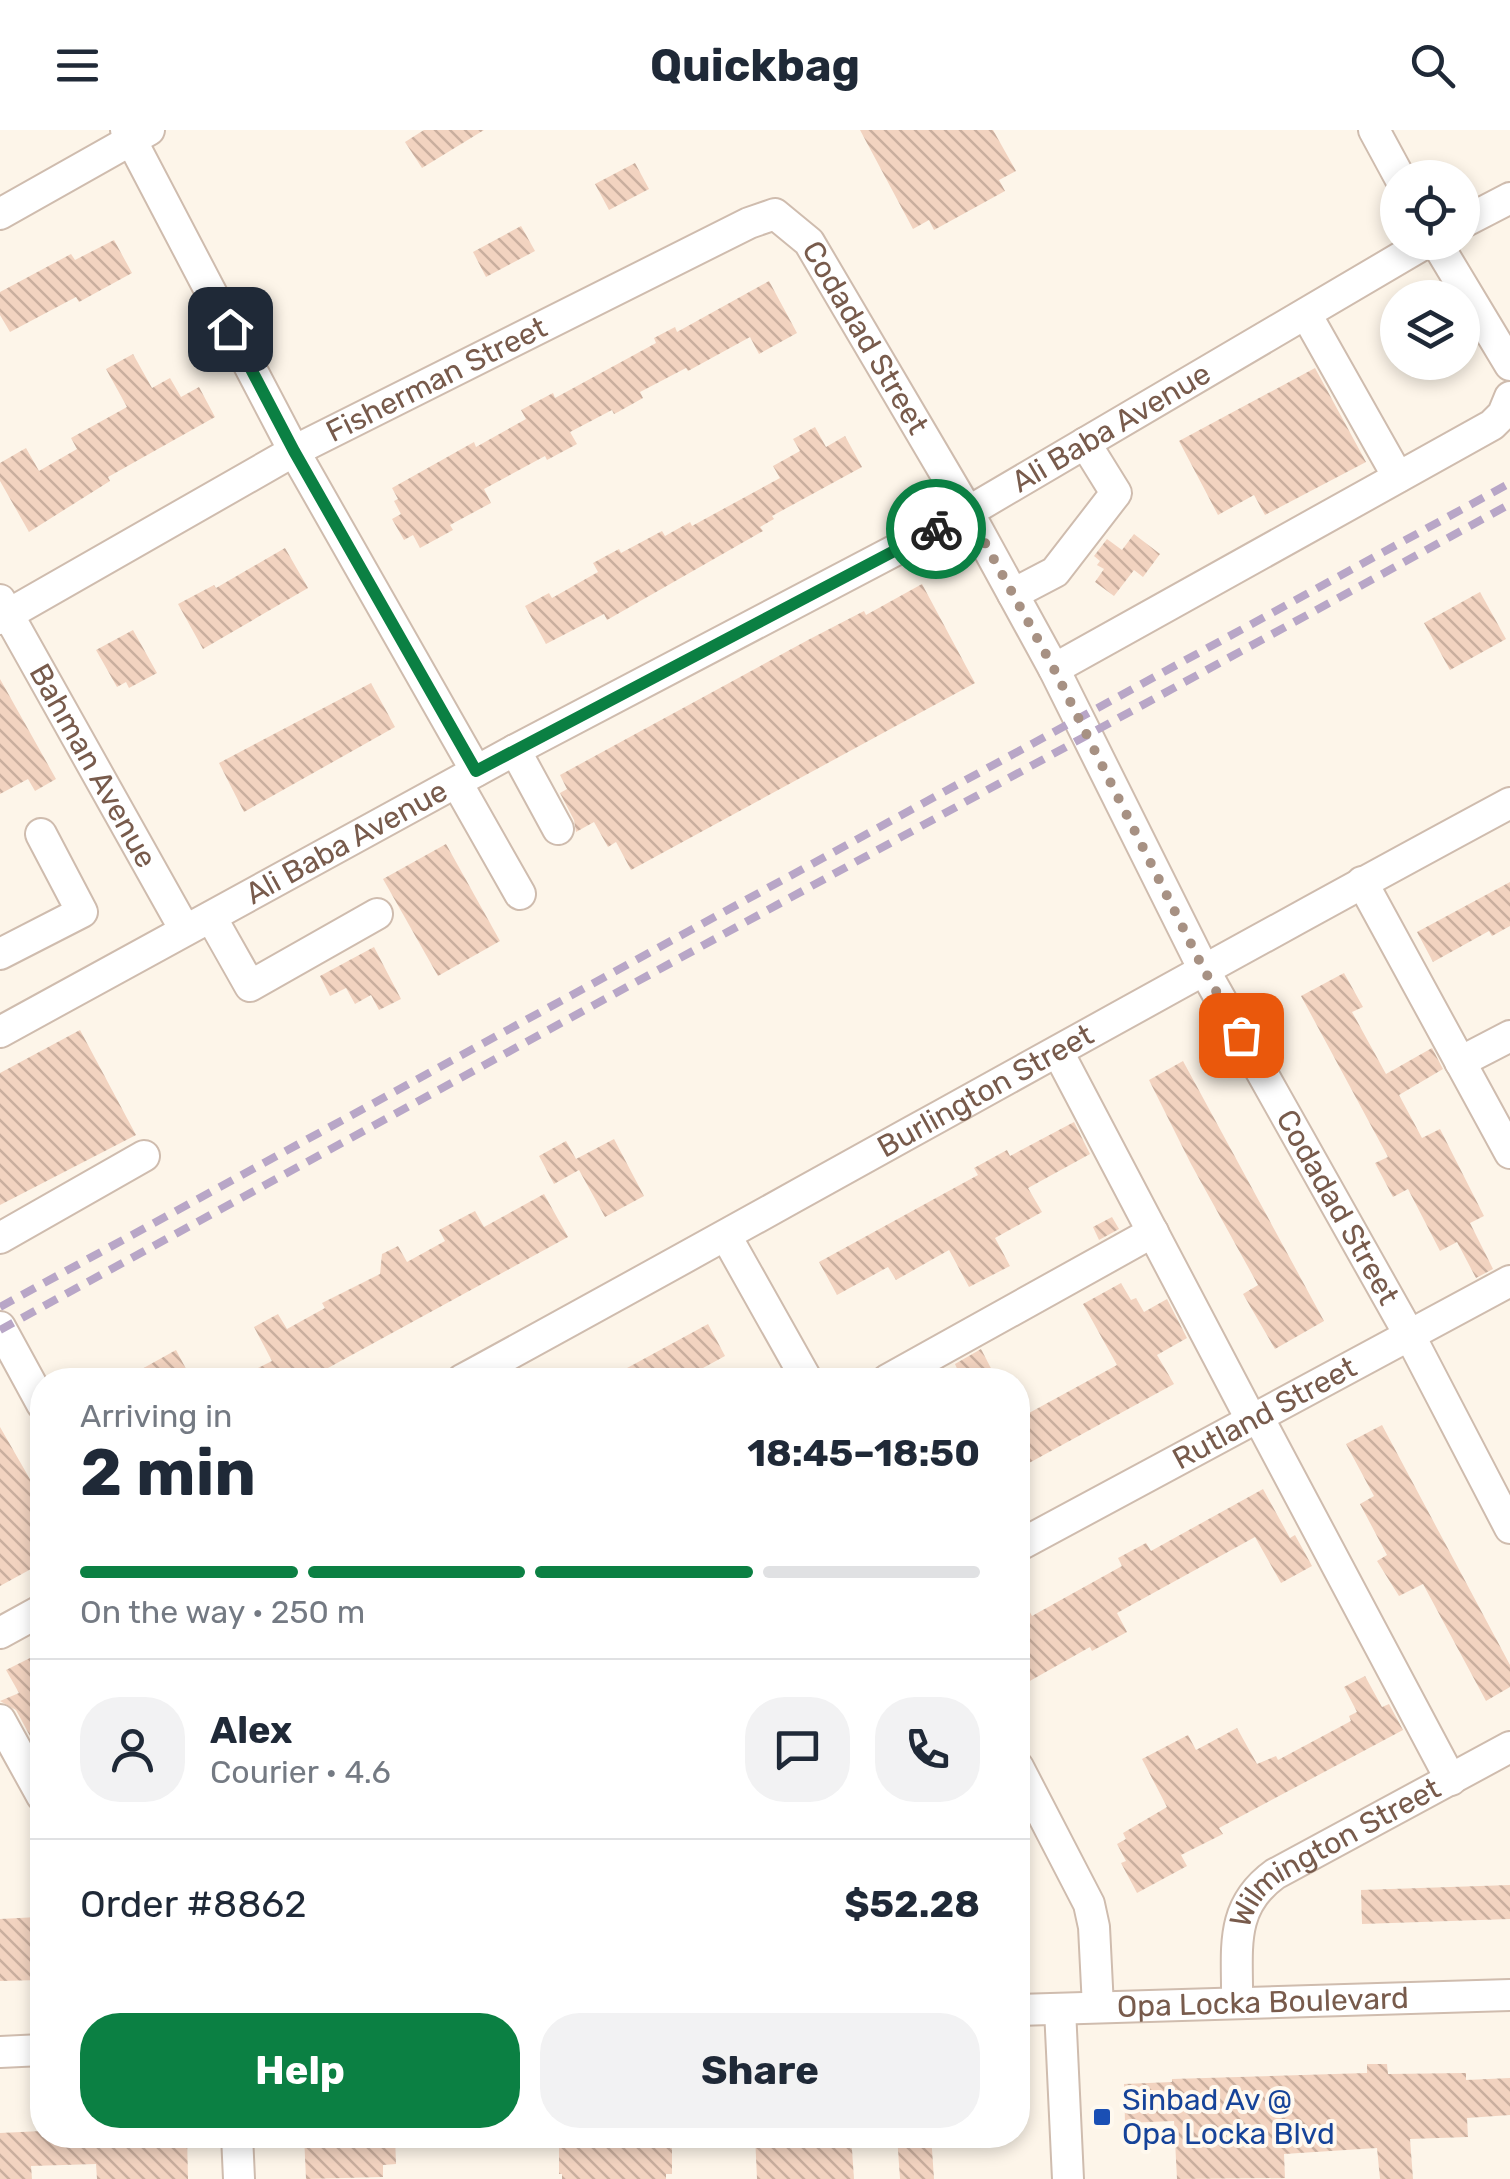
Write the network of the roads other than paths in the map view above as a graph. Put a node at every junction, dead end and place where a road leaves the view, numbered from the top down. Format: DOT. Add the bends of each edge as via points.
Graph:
graph roads {
  1 [pos="1374,130"];
  2 [pos="136,133"];
  3 [pos="1390,160"];
  4 [pos="1510,198"];
  5 [pos="0,214"];
  6 [pos="774,214"];
  7 [pos="1480,214"];
  8 [pos="1397,260"];
  9 [pos="1447,260"];
  10 [pos="1306,314"];
  11 [pos="1510,365"];
  12 [pos="1510,397"];
  13 [pos="1085,443"];
  14 [pos="294,451"];
  15 [pos="1398,477"];
  16 [pos="968,512"];
  17 [pos="1013,594"];
  18 [pos="3,611"];
  19 [pos="1054,669"];
  20 [pos="515,750"];
  21 [pos="466,777"];
  22 [pos="1510,803"];
  23 [pos="558,829"];
  24 [pos="41,834"];
  25 [pos="1362,882"];
  26 [pos="520,894"];
  27 [pos="377,914"];
  28 [pos="198,924"];
  29 [pos="0,954"];
  30 [pos="1203,968"];
  31 [pos="0,1032"];
  32 [pos="1510,1036"];
  33 [pos="1058,1052"];
  34 [pos="1460,1062"];
  35 [pos="1510,1154"];
  36 [pos="144,1156"];
  37 [pos="1153,1232"];
  38 [pos="726,1236"];
  39 [pos="0,1238"];
  40 [pos="1510,1281"];
  41 [pos="0,1327"];
  42 [pos="1410,1336"];
  43 [pos="484,1368"];
  44 [pos="800,1368"];
  45 [pos="909,1368"];
  46 [pos="30,1382"];
  47 [pos="1255,1419"];
  48 [pos="1510,1528"];
  49 [pos="1030,1540"];
  50 [pos="30,1617"];
  51 [pos="0,1633"];
  52 [pos="0,1720"];
  53 [pos="1510,1747"];
  54 [pos="30,1774"];
  55 [pos="1451,1780"];
  56 [pos="1030,1790"];
  57 [pos="1510,1994"];
  58 [pos="1237,2003"];
  59 [pos="1098,2008"];
  60 [pos="1060,2009"];
  61 [pos="1030,2010"];
  62 [pos="30,2051"];
  63 [pos="0,2052"];
  64 [pos="238,2148"];
  65 [pos="239,2179"];
  66 [pos="1068,2179"];
  1 -- 3 [label="street"];
  2 -- 5 [label="street"];
  2 -- 14 [label="street"];
  4 -- 7 [label="street"];
  6 -- 14 [label="street, Fisherman Street"];
  6 -- 16 [label="street, Codadad Street" via="809,242"];
  8 -- 10 [label="street, Ali Baba Avenue"];
  9 -- 11 [label="street"];
  10 -- 13 [label="street, Ali Baba Avenue"];
  10 -- 15 [label="street"];
  12 -- 15 [label="street" via="1492,425"];
  13 -- 16 [label="street, Ali Baba Avenue"];
  13 -- 17 [label="street" via="1116,493 1056,572"];
  14 -- 18 [label="street, Fisherman Street"];
  14 -- 21 [label="street"];
  15 -- 19 [label="street"];
  16 -- 17 [label="street, Codadad Street"];
  16 -- 20 [label="street, Ali Baba Avenue"];
  17 -- 19 [label="street, Codadad Street"];
  18 -- 28 [label="street, Bahman Avenue"];
  19 -- 30 [label="street, Codadad Street"];
  20 -- 21 [label="street, Ali Baba Avenue"];
  20 -- 23 [label="street"];
  21 -- 26 [label="street"];
  21 -- 28 [label="street, Ali Baba Avenue"];
  22 -- 25 [label="street, Burlington Street"];
  24 -- 29 [label="street" via="82,912"];
  25 -- 30 [label="street, Burlington Street"];
  25 -- 34 [label="street"];
  27 -- 28 [label="street, Bahman Avenue" via="250,986"];
  28 -- 31 [label="street, Ali Baba Avenue"];
  30 -- 33 [label="street, Burlington Street"];
  30 -- 42 [label="street, Codadad Street"];
  32 -- 34 [label="street"];
  33 -- 37 [label="street"];
  33 -- 38 [label="street, Burlington Street"];
  34 -- 35 [label="street"];
  36 -- 39 [label="street"];
  37 -- 45 [label="street"];
  37 -- 47 [label="street"];
  38 -- 43 [label="street, Burlington Street"];
  38 -- 44 [label="street"];
  40 -- 42 [label="street, Rutland Street"];
  41 -- 46 [label="street"];
  42 -- 47 [label="street, Rutland Street"];
  42 -- 48 [label="street, Codadad Street"];
  47 -- 49 [label="street, Rutland Street"];
  47 -- 55 [label="street"];
  50 -- 51 [label="street"];
  52 -- 54 [label="street"];
  53 -- 55 [label="street, Wilmington Street"];
  55 -- 58 [label="street, Wilmington Street" via="1254,1890 1239,1921"];
  56 -- 59 [label="street" via="1089,1904"];
  57 -- 58 [label="street, Opa Locka Boulevard"];
  58 -- 59 [label="street, Opa Locka Boulevard"];
  59 -- 60 [label="street, Opa Locka Boulevard"];
  60 -- 61 [label="street, Opa Locka Boulevard"];
  60 -- 66 [label="street"];
  62 -- 63 [label="street"];
  64 -- 65 [label="street"];
}
